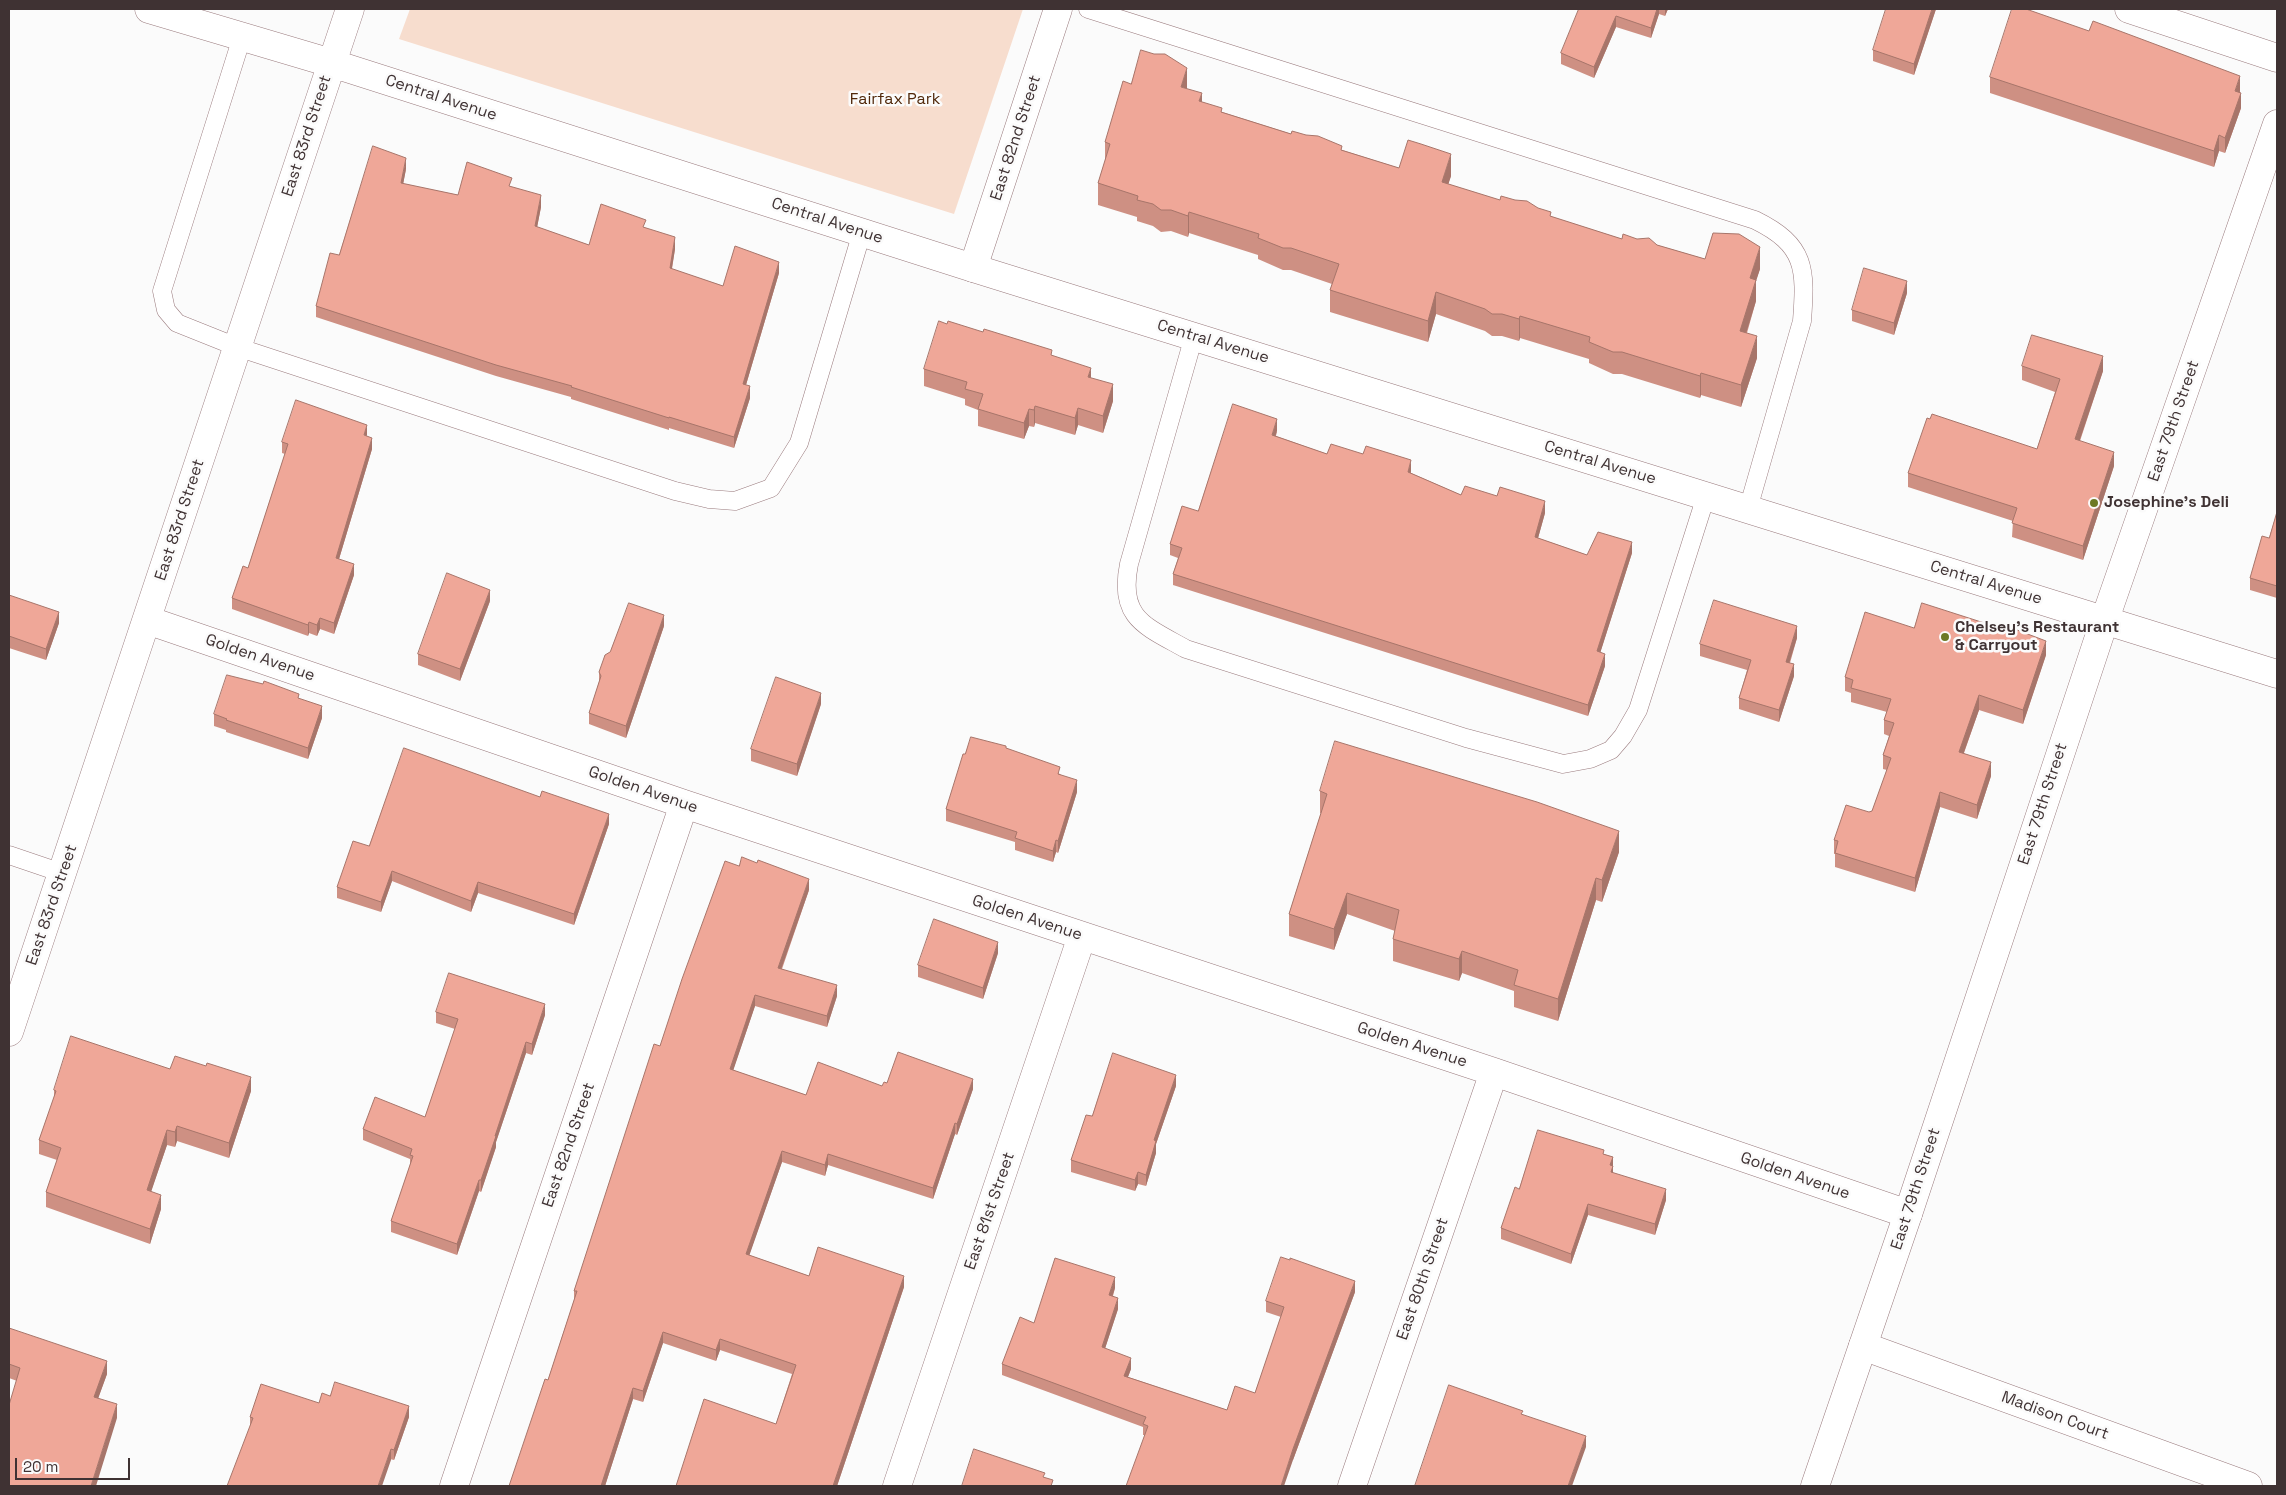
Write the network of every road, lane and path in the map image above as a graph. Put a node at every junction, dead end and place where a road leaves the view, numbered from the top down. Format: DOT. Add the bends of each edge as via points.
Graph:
graph roads {
  1 [pos="149,9"];
  2 [pos="350,9"];
  3 [pos="1058,9"];
  4 [pos="1088,9"];
  5 [pos="2129,9"];
  6 [pos="242,37"];
  7 [pos="2277,58"];
  8 [pos="331,63"];
  9 [pos="2277,124"];
  10 [pos="862,232"];
  11 [pos="973,268"];
  12 [pos="1194,336"];
  13 [pos="237,348"];
  14 [pos="1706,496"];
  15 [pos="1748,509"];
  16 [pos="2104,619"];
  17 [pos="147,620"];
  18 [pos="2277,674"];
  19 [pos="684,804"];
  20 [pos="9,855"];
  21 [pos="62,873"];
  22 [pos="1082,936"];
  23 [pos="9,1032"];
  24 [pos="1494,1072"];
  25 [pos="1908,1214"];
  26 [pos="1863,1346"];
  27 [pos="454,1486"];
  28 [pos="897,1486"];
  29 [pos="1352,1486"];
  30 [pos="1815,1486"];
  31 [pos="2248,1486"];
  1 -- 6 [label="street, Central Avenue"];
  2 -- 8 [label="street, East 83rd Street"];
  3 -- 11 [label="street, East 82nd Street"];
  4 -- 15 [label="lane" via="1755,220 1776,230 1790,243 1801,263 1804,289 1802,321"];
  5 -- 7 [label="street"];
  6 -- 8 [label="street, Central Avenue"];
  6 -- 13 [label="lane" via="162,291 166,310 177,323"];
  8 -- 10 [label="street, Central Avenue"];
  8 -- 13 [label="street, East 83rd Street"];
  9 -- 16 [label="street, East 79th Street"];
  10 -- 11 [label="street, Central Avenue"];
  10 -- 13 [label="lane" via="799,443 771,488 734,501 675,491"];
  11 -- 12 [label="street, Central Avenue"];
  12 -- 14 [label="street, Central Avenue"];
  12 -- 14 [label="lane" via="1129,564 1125,584 1132,612 1143,625 1186,649 1466,738 1563,764 1590,759 1611,750 1638,710"];
  13 -- 17 [label="street, East 83rd Street"];
  14 -- 15 [label="street, Central Avenue"];
  15 -- 16 [label="street, Central Avenue"];
  16 -- 18 [label="street, Central Avenue"];
  16 -- 25 [label="street, East 79th Street"];
  17 -- 19 [label="street, Golden Avenue"];
  17 -- 21 [label="street, East 83rd Street"];
  19 -- 22 [label="street, Golden Avenue"];
  19 -- 27 [label="street, East 82nd Street"];
  20 -- 21 [label="lane"];
  21 -- 23 [label="street, East 83rd Street"];
  22 -- 24 [label="street, Golden Avenue"];
  22 -- 28 [label="street, East 81st Street"];
  24 -- 25 [label="street, Golden Avenue"];
  24 -- 29 [label="street, East 80th Street"];
  25 -- 26 [label="street, East 79th Street"];
  26 -- 30 [label="street, East 79th Street"];
  26 -- 31 [label="street, Madison Court"];
}
